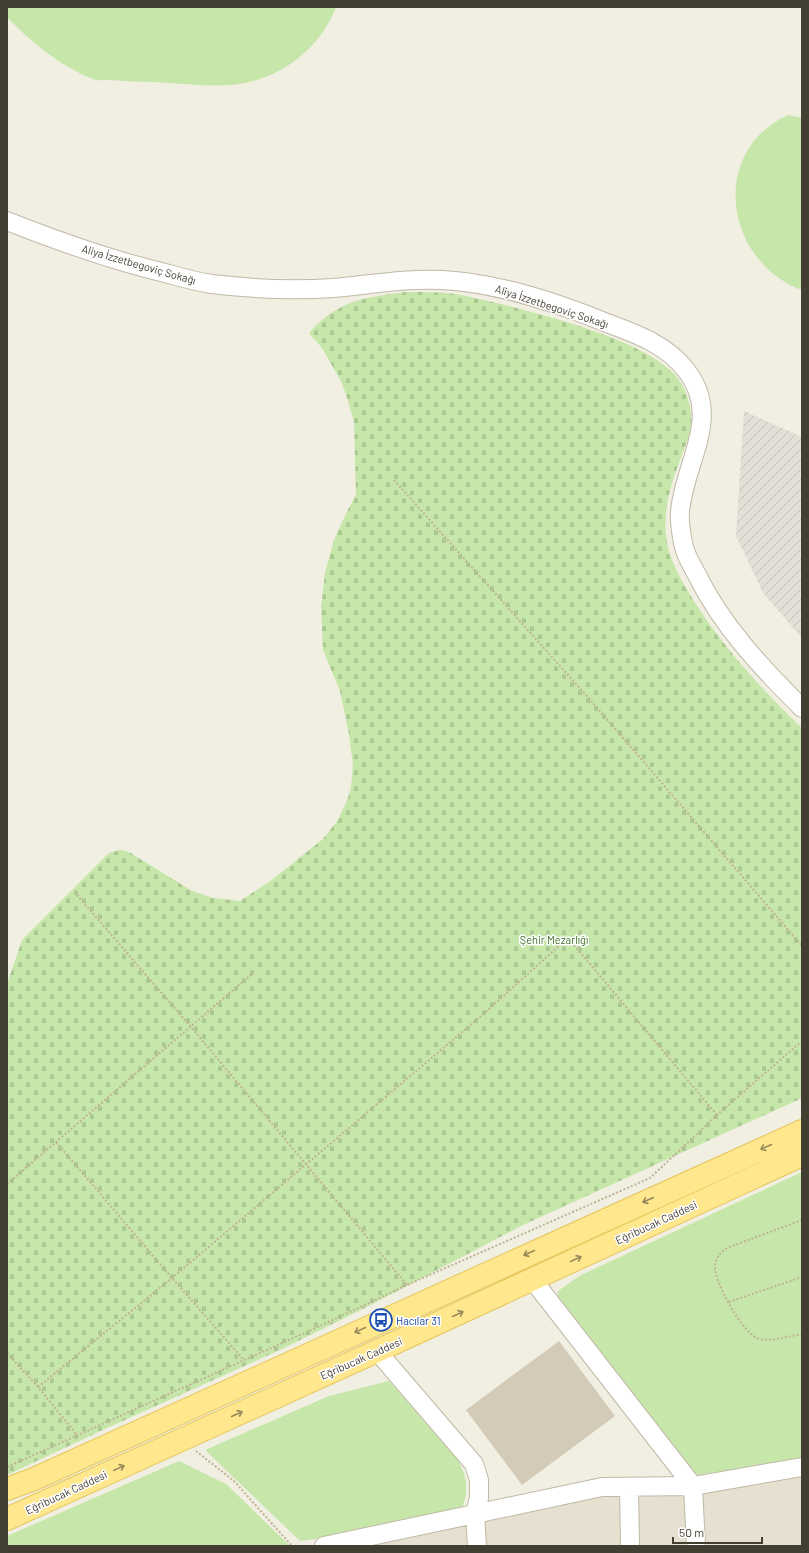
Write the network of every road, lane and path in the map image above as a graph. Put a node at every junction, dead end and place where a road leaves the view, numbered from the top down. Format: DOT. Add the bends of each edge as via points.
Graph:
graph roads {
  1 [pos="7,221"];
  2 [pos="394,480"];
  3 [pos="802,708"];
  4 [pos="77,895"];
  5 [pos="802,946"];
  6 [pos="253,973"];
  7 [pos="191,1027"];
  8 [pos="802,1041"];
  9 [pos="717,1115"];
  10 [pos="802,1130"];
  11 [pos="56,1142"];
  12 [pos="802,1154"];
  13 [pos="306,1163"];
  14 [pos="7,1184"];
  15 [pos="802,1220"];
  16 [pos="802,1277"];
  17 [pos="172,1278"];
  18 [pos="532,1279"];
  19 [pos="407,1285"];
  20 [pos="729,1302"];
  21 [pos="802,1334"];
  22 [pos="377,1351"];
  23 [pos="7,1353"];
  24 [pos="244,1360"];
  25 [pos="38,1387"];
  26 [pos="78,1435"];
  27 [pos="181,1439"];
  28 [pos="7,1467"];
  29 [pos="802,1467"];
  30 [pos="693,1486"];
  31 [pos="628,1487"];
  32 [pos="7,1489"];
  33 [pos="475,1514"];
  34 [pos="7,1519"];
  35 [pos="292,1546"];
  36 [pos="324,1546"];
  37 [pos="477,1546"];
  38 [pos="630,1546"];
  39 [pos="696,1546"];
  1 -- 3 [label="street, Aliya İzzetbegoviç Sokağı" via="58,241 144,268 207,284 266,290 434,280 489,286 595,318 650,340 669,352 686,369 695,383 700,399 702,420 699,441 680,513 685,550 702,586 728,626 764,670"];
  2 -- 5 [label="path" via="593,703"];
  4 -- 7 [label="path"];
  6 -- 7 [label="path"];
  7 -- 11 [label="path"];
  7 -- 13 [label="path"];
  8 -- 9 [label="path"];
  9 -- 13 [label="path" via="568,938"];
  9 -- 19 [label="path" via="650,1178"];
  10 -- 32 [label="main road, Eğribucak Caddesi, one-way"];
  11 -- 14 [label="path"];
  11 -- 17 [label="path"];
  18 -- 12 [label="main road, Eğribucak Caddesi, one-way"];
  13 -- 17 [label="path"];
  13 -- 19 [label="path"];
  15 -- 20 [label="path" via="721,1252 715,1265 716,1273"];
  16 -- 20 [label="path"];
  17 -- 24 [label="path"];
  17 -- 25 [label="path"];
  22 -- 18 [label="main road, Eğribucak Caddesi, one-way"];
  18 -- 30 [label="street"];
  19 -- 24 [label="path"];
  20 -- 21 [label="path" via="738,1320 757,1338 765,1340"];
  27 -- 22 [label="main road, Eğribucak Caddesi, one-way"];
  22 -- 33 [label="street" via="474,1464 479,1480 479,1498"];
  23 -- 25 [label="path"];
  24 -- 26 [label="path"];
  25 -- 26 [label="path"];
  26 -- 28 [label="path"];
  34 -- 27 [label="main road, Eğribucak Caddesi, one-way"];
  27 -- 35 [label="path" via="234,1481"];
  29 -- 30 [label="street"];
  30 -- 31 [label="street"];
  30 -- 39 [label="street"];
  31 -- 33 [label="street" via="602,1487"];
  31 -- 38 [label="street"];
  33 -- 36 [label="street"];
  33 -- 37 [label="street"];
}
